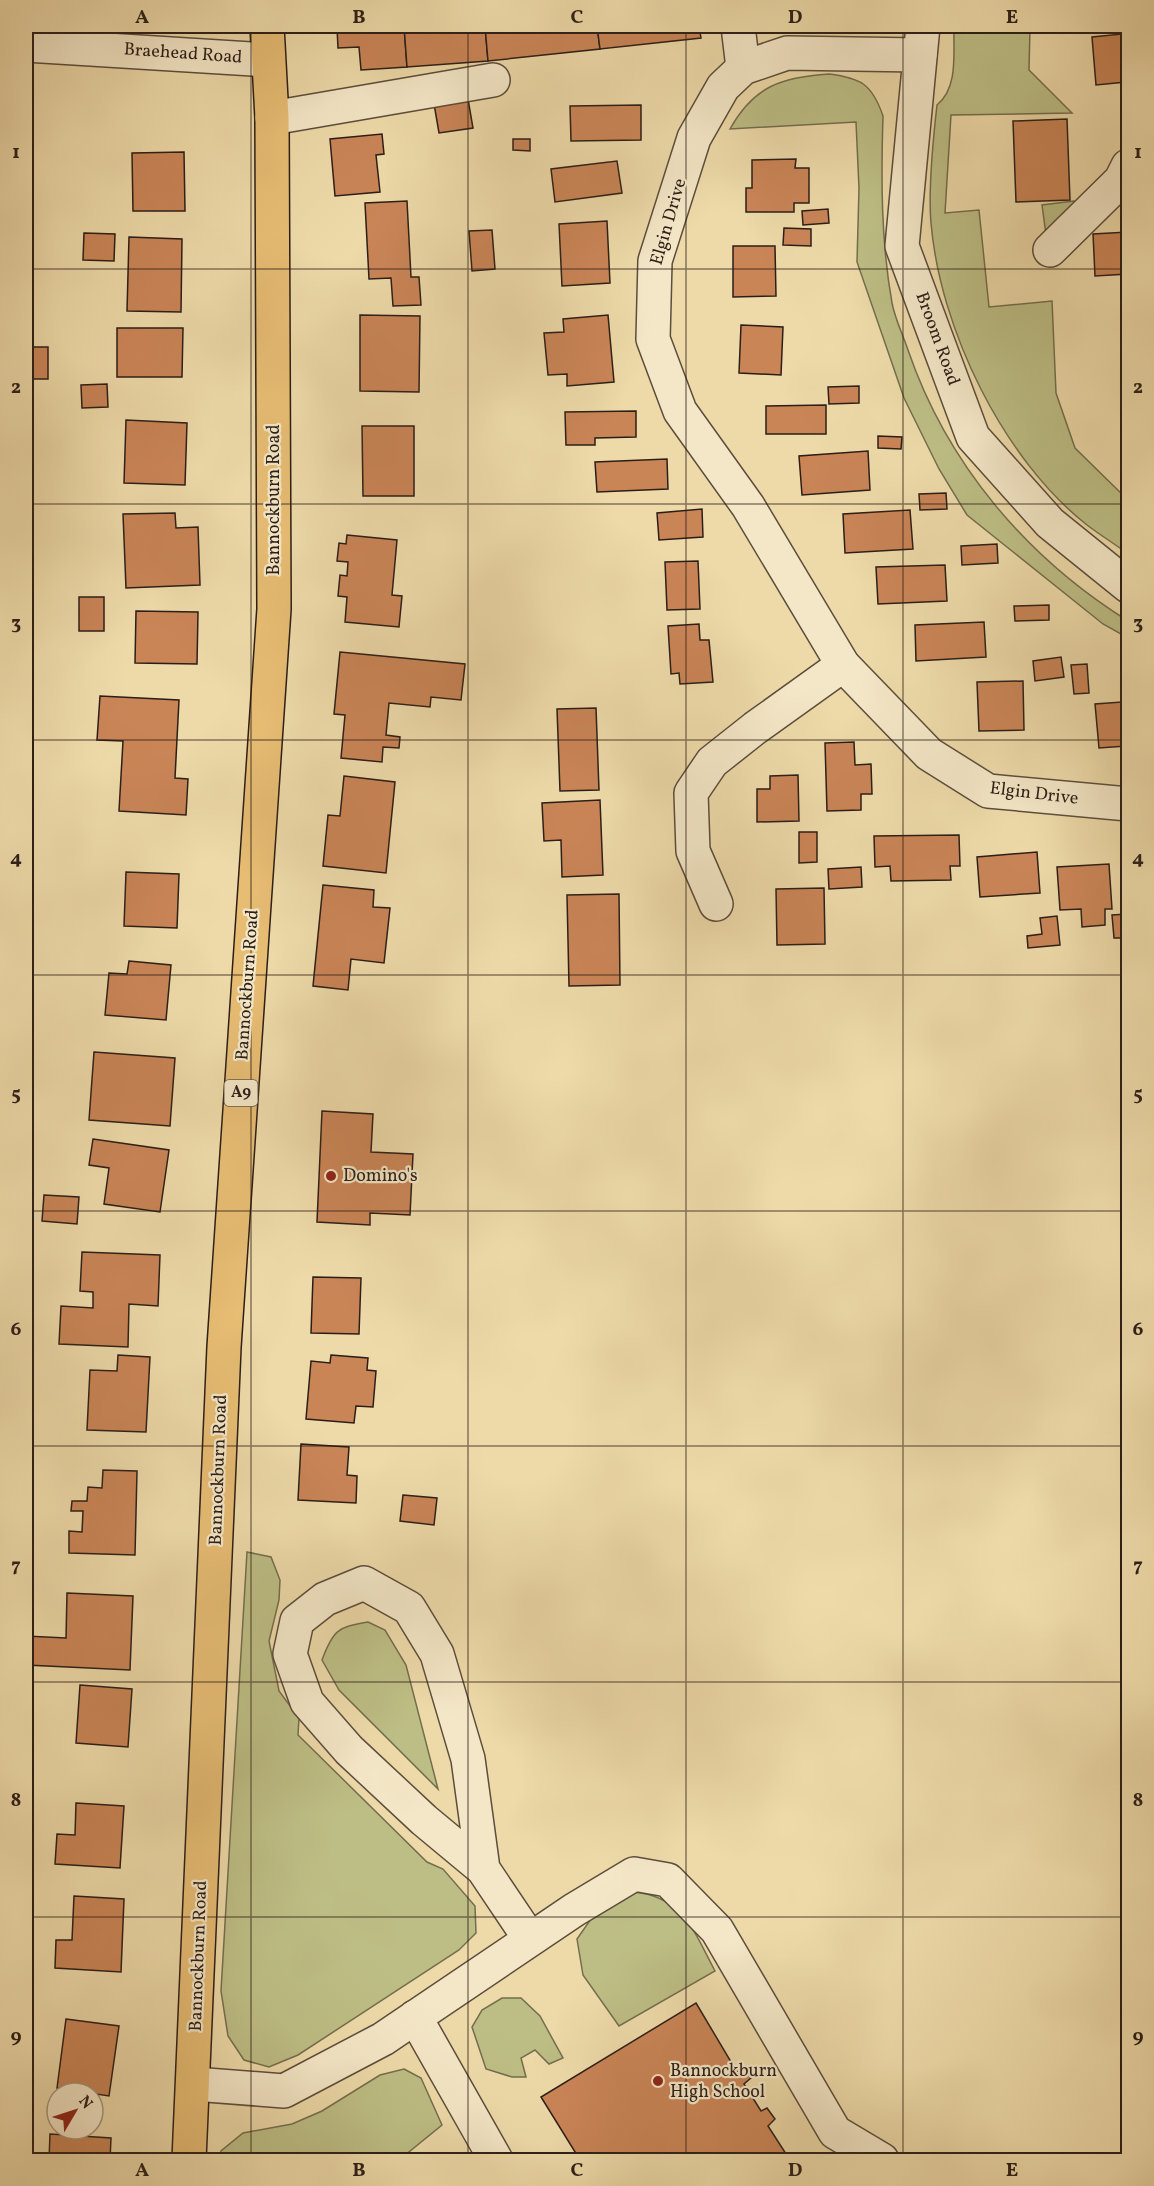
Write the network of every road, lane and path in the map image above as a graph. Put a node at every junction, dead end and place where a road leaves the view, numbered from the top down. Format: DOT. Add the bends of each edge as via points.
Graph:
graph roads {
  1 [pos="267,26"];
  2 [pos="738,26"];
  3 [pos="921,40"];
  4 [pos="26,45"];
  5 [pos="268,60"];
  6 [pos="743,68"];
  7 [pos="494,80"];
  8 [pos="272,118"];
  9 [pos="1128,165"];
  10 [pos="1050,250"];
  11 [pos="1128,586"];
  12 [pos="843,665"];
  13 [pos="1128,804"];
  14 [pos="716,904"];
  15 [pos="483,1869"];
  16 [pos="530,1939"];
  17 [pos="415,2017"];
  18 [pos="194,2084"];
  19 [pos="189,2160"];
  20 [pos="496,2160"];
  21 [pos="882,2160"];
  1 -- 5 [label="main road, Bannockburn Road / A9"];
  2 -- 6 [label="street"];
  3 -- 6 [label="street, Elgin Drive" via="787,53"];
  3 -- 11 [label="street, Broom Road" via="902,246 972,437 1050,523"];
  4 -- 5 [label="street, Braehead Road"];
  5 -- 8 [label="main road, Bannockburn Road / A9"];
  6 -- 12 [label="street, Elgin Drive" via="723,87 694,138 655,261 652,339 680,411 748,506"];
  7 -- 8 [label="street"];
  8 -- 18 [label="main road, Bannockburn Road / A9" via="274,609 224,1347"];
  9 -- 10 [label="street" via="1121,180"];
  12 -- 13 [label="street, Elgin Drive" via="929,754 988,791"];
  12 -- 14 [label="street" via="712,762 691,793 693,851"];
  15 -- 15 [label="street" via="349,1750 307,1702 290,1654 297,1621 325,1599 364,1583 409,1608 437,1654 468,1759"];
  15 -- 16 [label="street"];
  16 -- 17 [label="street"];
  16 -- 21 [label="street" via="634,1874 668,1880 717,1930 835,2132"];
  17 -- 18 [label="street" via="383,2039 284,2091"];
  17 -- 20 [label="street"];
  18 -- 19 [label="main road, Bannockburn Road / A9"];
}
